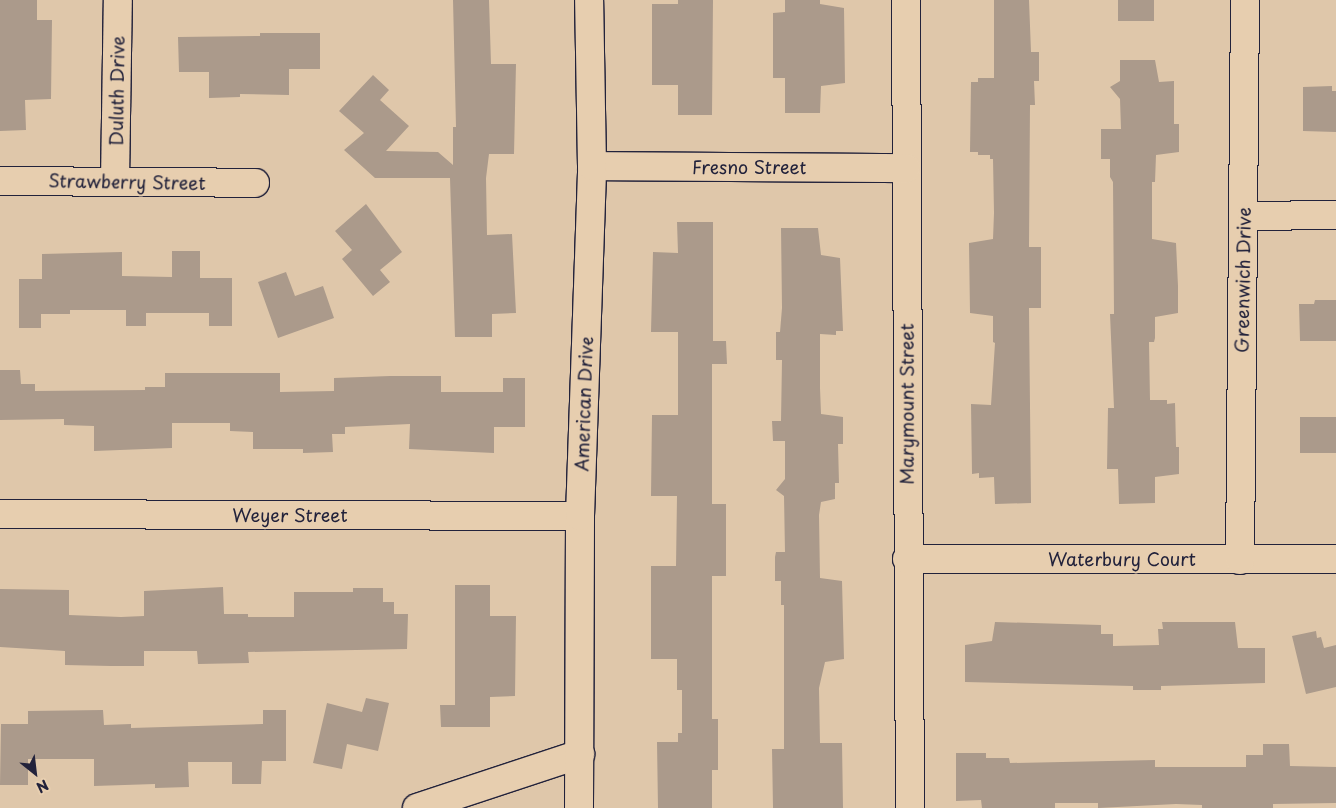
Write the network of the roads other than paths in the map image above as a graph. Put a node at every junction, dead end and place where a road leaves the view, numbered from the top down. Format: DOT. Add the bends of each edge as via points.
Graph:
graph roads {
  1 [pos="118,0"];
  2 [pos="589,0"];
  3 [pos="906,0"];
  4 [pos="1245,0"];
  5 [pos="592,166"];
  6 [pos="906,168"];
  7 [pos="0,181"];
  8 [pos="115,181"];
  9 [pos="255,183"];
  10 [pos="1336,215"];
  11 [pos="1244,216"];
  12 [pos="0,514"];
  13 [pos="580,516"];
  14 [pos="907,559"];
  15 [pos="1336,559"];
  16 [pos="1240,560"];
  17 [pos="580,754"];
  18 [pos="417,808"];
  19 [pos="579,808"];
  20 [pos="910,808"];
  1 -- 8 [label="street, Duluth Drive"];
  2 -- 5 [label="street, American Drive"];
  3 -- 6 [label="street, Marymount Street"];
  4 -- 11 [label="street, Greenwich Drive"];
  5 -- 6 [label="street, Fresno Street"];
  5 -- 13 [label="street, American Drive"];
  6 -- 14 [label="street, Marymount Street"];
  7 -- 8 [label="street, Strawberry Street"];
  8 -- 9 [label="street, Strawberry Street"];
  10 -- 11 [label="street"];
  11 -- 16 [label="street, Greenwich Drive"];
  12 -- 13 [label="street, Weyer Street"];
  13 -- 17 [label="street, American Drive"];
  14 -- 16 [label="street, Waterbury Court"];
  14 -- 20 [label="street, Marymount Street"];
  15 -- 16 [label="street, Waterbury Court"];
  17 -- 18 [label="street"];
  17 -- 19 [label="street, American Drive"];
}
